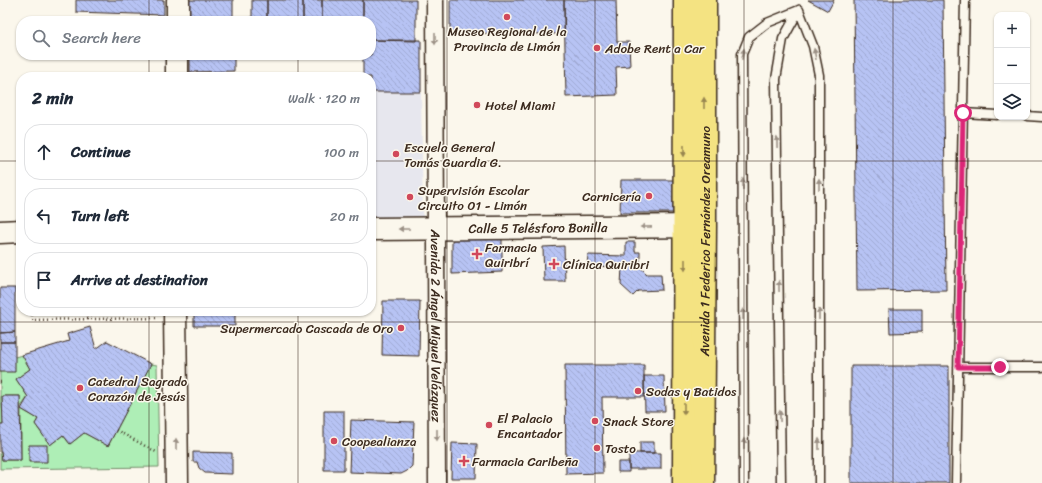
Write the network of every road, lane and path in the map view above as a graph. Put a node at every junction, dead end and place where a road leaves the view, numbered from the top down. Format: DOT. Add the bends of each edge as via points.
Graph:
graph roads {
  1 [pos="178,0"];
  2 [pos="435,0"];
  3 [pos="685,0"];
  4 [pos="705,0"];
  5 [pos="965,0"];
  6 [pos="799,10"];
  7 [pos="178,16"];
  8 [pos="177,60"];
  9 [pos="177,72"];
  10 [pos="963,113"];
  11 [pos="994,115"];
  12 [pos="1030,116"];
  13 [pos="1042,117"];
  14 [pos="695,226"];
  15 [pos="376,229"];
  16 [pos="437,229"];
  17 [pos="16,231"];
  18 [pos="0,232"];
  19 [pos="32,316"];
  20 [pos="127,316"];
  21 [pos="175,316"];
  22 [pos="958,367"];
  23 [pos="1042,368"];
  24 [pos="116,430"];
  25 [pos="177,473"];
  26 [pos="437,483"];
  27 [pos="684,483"];
  28 [pos="703,483"];
  29 [pos="744,483"];
  30 [pos="781,483"];
  31 [pos="819,483"];
  32 [pos="956,483"];
  1 -- 7 [label="main road"];
  2 -- 16 [label="street, Avenida 2 Ángel Miguel Velázquez, one-way"];
  3 -- 14 [label="highway, Avenida 1 Federico Fernández Oreamuno, one-way"];
  14 -- 4 [label="highway, Avenida 1 Federico Fernández Oreamuno, one-way"];
  5 -- 10 [label="lane"];
  29 -- 6 [label="lane, one-way" via="742,54 749,37 768,23"];
  30 -- 6 [label="lane, one-way" via="776,79 783,39"];
  31 -- 6 [label="lane, one-way" via="819,75 813,46"];
  8 -- 9 [label="main road"];
  10 -- 11 [label="lane"];
  10 -- 22 [label="lane"];
  12 -- 13 [label="lane"];
  14 -- 16 [label="main road, Calle 5 Telésforo Bonilla, one-way"];
  14 -- 27 [label="highway, Avenida 1 Federico Fernández Oreamuno, one-way"];
  14 -- 28 [label="highway, Avenida 1 Federico Fernández Oreamuno"];
  16 -- 15 [label="main road, Calle 5 Telésforo Bonilla, one-way"];
  16 -- 26 [label="street, Avenida 2 Ángel Miguel Velázquez, one-way"];
  17 -- 18 [label="main road"];
  19 -- 20 [label="path" via="32,320"];
  25 -- 21 [label="main road, one-way"];
  22 -- 23 [label="lane"];
  22 -- 32 [label="lane"];
  24 -- 25 [label="path"];
}
